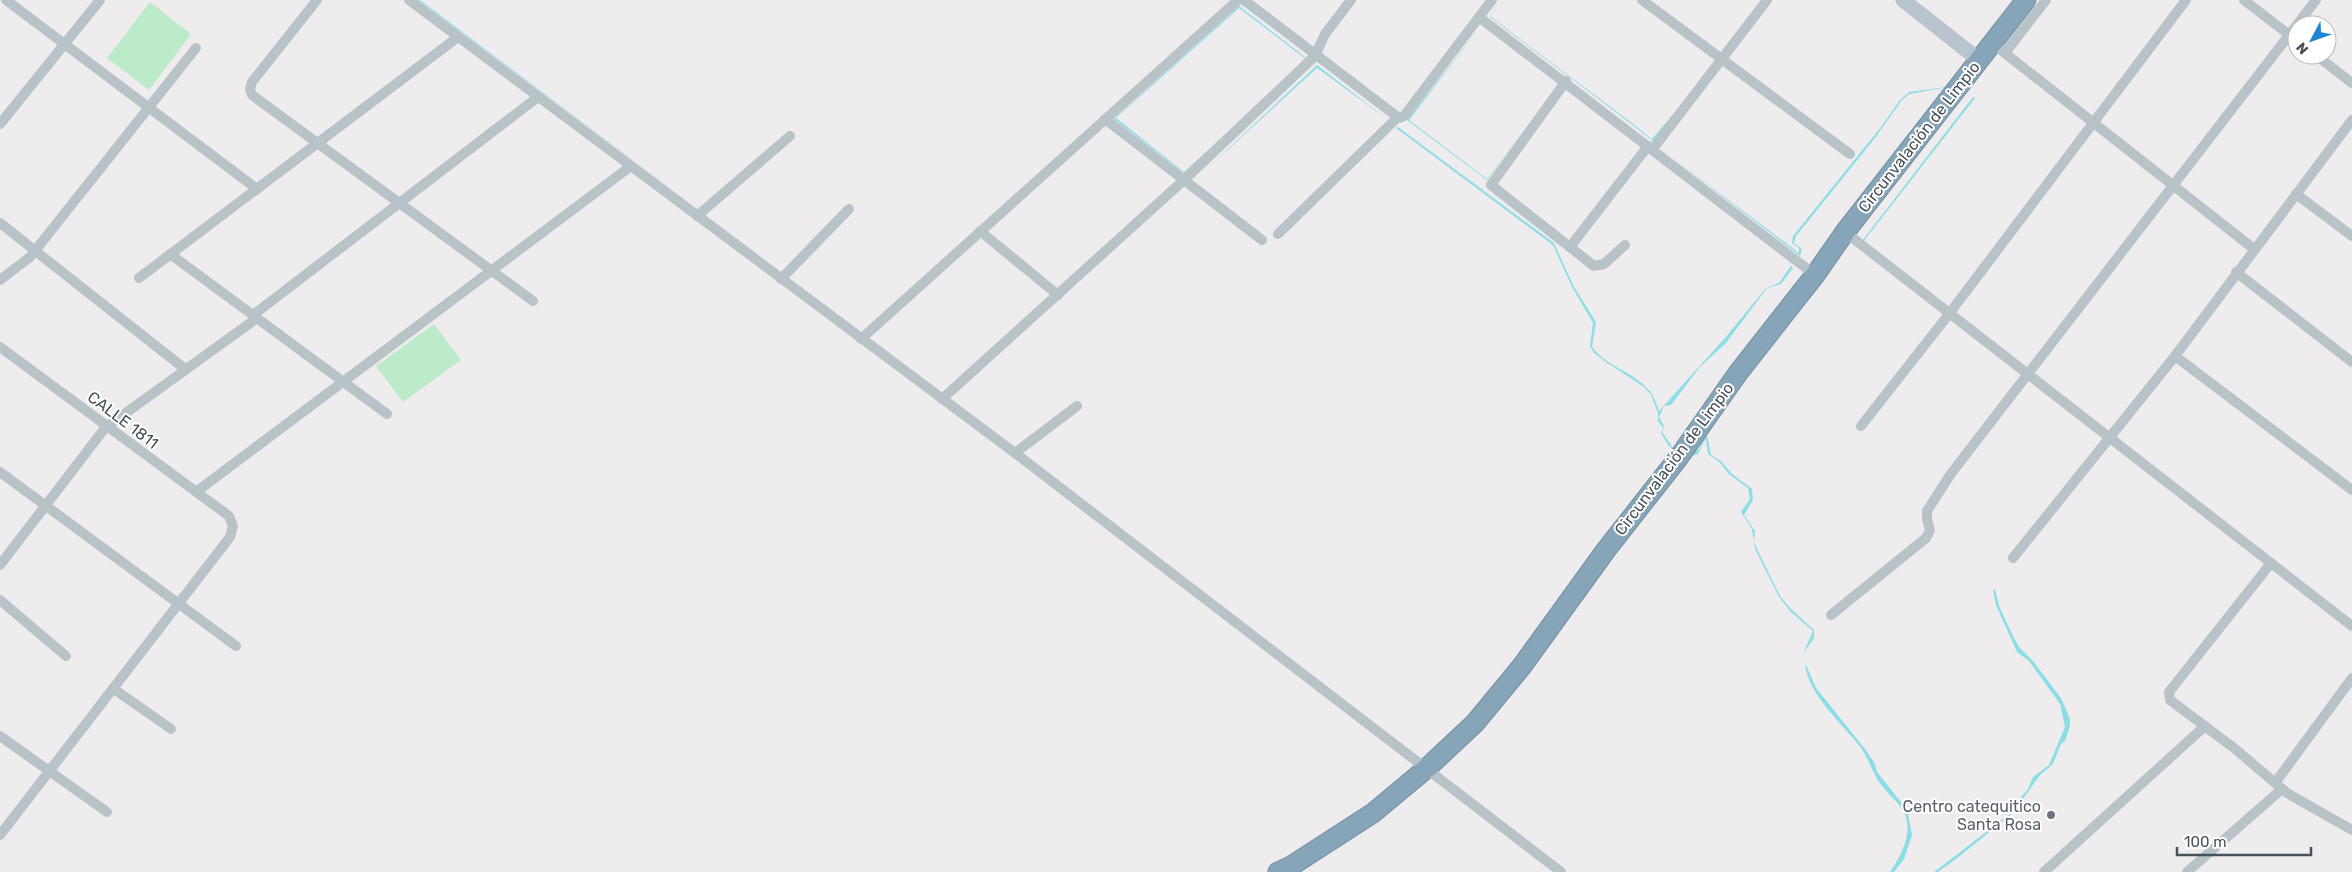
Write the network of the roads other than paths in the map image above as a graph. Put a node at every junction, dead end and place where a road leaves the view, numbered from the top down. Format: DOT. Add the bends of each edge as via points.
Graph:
graph roads {
  1 [pos="6,0"];
  2 [pos="100,0"];
  3 [pos="317,0"];
  4 [pos="409,0"];
  5 [pos="1238,0"];
  6 [pos="1244,0"];
  7 [pos="1351,0"];
  8 [pos="1492,0"];
  9 [pos="1642,0"];
  10 [pos="1768,0"];
  11 [pos="1903,0"];
  12 [pos="1916,0"];
  13 [pos="2026,0"];
  14 [pos="2046,0"];
  15 [pos="2186,0"];
  16 [pos="2244,0"];
  17 [pos="2316,0"];
  18 [pos="2307,15"];
  19 [pos="1480,17"];
  20 [pos="2287,33"];
  21 [pos="458,37"];
  22 [pos="65,45"];
  23 [pos="2287,45"];
  24 [pos="196,48"];
  25 [pos="1990,53"];
  26 [pos="1315,56"];
  27 [pos="1722,58"];
  28 [pos="2329,65"];
  29 [pos="1566,82"];
  30 [pos="2352,83"];
  31 [pos="538,97"];
  32 [pos="149,107"];
  33 [pos="1397,118"];
  34 [pos="1105,119"];
  35 [pos="2352,120"];
  36 [pos="0,124"];
  37 [pos="2093,124"];
  38 [pos="790,136"];
  39 [pos="317,143"];
  40 [pos="1650,148"];
  41 [pos="1850,154"];
  42 [pos="630,166"];
  43 [pos="1184,180"];
  44 [pos="2173,186"];
  45 [pos="257,189"];
  46 [pos="2296,194"];
  47 [pos="399,203"];
  48 [pos="849,209"];
  49 [pos="697,216"];
  50 [pos="0,223"];
  51 [pos="980,232"];
  52 [pos="1845,232"];
  53 [pos="1278,234"];
  54 [pos="2352,236"];
  55 [pos="1262,240"];
  56 [pos="1625,245"];
  57 [pos="1570,247"];
  58 [pos="36,250"];
  59 [pos="2254,250"];
  60 [pos="170,254"];
  61 [pos="490,270"];
  62 [pos="2236,272"];
  63 [pos="1815,275"];
  64 [pos="139,278"];
  65 [pos="781,279"];
  66 [pos="0,280"];
  67 [pos="1058,295"];
  68 [pos="533,301"];
  69 [pos="1949,314"];
  70 [pos="255,316"];
  71 [pos="861,339"];
  72 [pos="0,347"];
  73 [pos="2175,356"];
  74 [pos="2352,362"];
  75 [pos="186,369"];
  76 [pos="2028,375"];
  77 [pos="342,381"];
  78 [pos="942,399"];
  79 [pos="1077,406"];
  80 [pos="387,414"];
  81 [pos="107,426"];
  82 [pos="1861,426"];
  83 [pos="2110,438"];
  84 [pos="1015,454"];
  85 [pos="0,472"];
  86 [pos="2352,490"];
  87 [pos="196,492"];
  88 [pos="45,506"];
  89 [pos="2013,558"];
  90 [pos="2271,563"];
  91 [pos="0,565"];
  92 [pos="0,600"];
  93 [pos="178,603"];
  94 [pos="1832,615"];
  95 [pos="2352,626"];
  96 [pos="236,646"];
  97 [pos="66,656"];
  98 [pos="2352,678"];
  99 [pos="114,689"];
  100 [pos="2205,726"];
  101 [pos="170,730"];
  102 [pos="0,736"];
  103 [pos="1427,768"];
  104 [pos="51,770"];
  105 [pos="2278,786"];
  106 [pos="106,812"];
  107 [pos="2352,830"];
  108 [pos="0,835"];
  109 [pos="1278,872"];
  110 [pos="1561,872"];
  111 [pos="2044,872"];
  112 [pos="2187,872"];
  1 -- 22 [label="street"];
  2 -- 22 [label="street"];
  3 -- 39 [label="street" via="252,82 250,89 252,95"];
  4 -- 21 [label="street"];
  5 -- 34 [label="street"];
  6 -- 26 [label="street"];
  7 -- 26 [label="street" via="1324,34"];
  8 -- 19 [label="street"];
  9 -- 27 [label="street"];
  10 -- 27 [label="street"];
  11 -- 25 [label="street"];
  12 -- 25 [label="street"];
  13 -- 25 [label="highway, Circunvalación de Limpio"];
  14 -- 25 [label="street"];
  15 -- 37 [label="street"];
  16 -- 20 [label="street"];
  17 -- 18 [label="street"];
  19 -- 29 [label="street"];
  19 -- 33 [label="street" via="1404,116"];
  21 -- 31 [label="street"];
  21 -- 39 [label="street"];
  22 -- 32 [label="street"];
  22 -- 36 [label="street"];
  23 -- 44 [label="street"];
  24 -- 32 [label="street"];
  25 -- 37 [label="street"];
  25 -- 52 [label="highway, Circunvalación de Limpio"];
  26 -- 33 [label="street"];
  26 -- 43 [label="street"];
  27 -- 40 [label="street"];
  27 -- 41 [label="street"];
  28 -- 30 [label="street"];
  29 -- 40 [label="street"];
  29 -- 57 [label="street" via="1492,186"];
  31 -- 42 [label="street"];
  31 -- 47 [label="street"];
  32 -- 45 [label="street"];
  32 -- 58 [label="street"];
  33 -- 53 [label="street"];
  34 -- 43 [label="street"];
  34 -- 51 [label="street"];
  35 -- 46 [label="street"];
  37 -- 44 [label="street"];
  37 -- 69 [label="street"];
  38 -- 49 [label="street"];
  39 -- 45 [label="street"];
  39 -- 47 [label="street"];
  40 -- 57 [label="street"];
  40 -- 63 [label="street"];
  42 -- 49 [label="street"];
  42 -- 61 [label="street"];
  43 -- 55 [label="street"];
  43 -- 67 [label="street"];
  44 -- 59 [label="street"];
  44 -- 76 [label="street"];
  45 -- 60 [label="street"];
  46 -- 54 [label="street"];
  46 -- 59 [label="street"];
  47 -- 61 [label="street"];
  47 -- 70 [label="street"];
  48 -- 65 [label="street"];
  49 -- 65 [label="street"];
  50 -- 58 [label="street"];
  51 -- 67 [label="street"];
  51 -- 71 [label="street"];
  52 -- 63 [label="highway, Circunvalación de Limpio"];
  52 -- 69 [label="street"];
  56 -- 57 [label="street" via="1604,264 1597,266"];
  58 -- 66 [label="street" via="25,263"];
  58 -- 75 [label="street"];
  59 -- 62 [label="street"];
  60 -- 64 [label="street"];
  60 -- 70 [label="street"];
  61 -- 68 [label="street"];
  61 -- 77 [label="street"];
  62 -- 73 [label="street"];
  62 -- 74 [label="street"];
  63 -- 103 [label="highway, Circunvalación de Limpio" via="1738,373 1522,666 1475,723"];
  65 -- 71 [label="street"];
  67 -- 78 [label="street"];
  69 -- 76 [label="street"];
  69 -- 82 [label="street"];
  70 -- 75 [label="street"];
  70 -- 77 [label="street"];
  71 -- 78 [label="street"];
  72 -- 81 [label="street, CALLE 1811"];
  73 -- 83 [label="street"];
  73 -- 86 [label="street"];
  75 -- 81 [label="street"];
  76 -- 83 [label="street"];
  76 -- 94 [label="street" via="1970,447 1934,499 1927,511 1930,530 1926,538"];
  77 -- 80 [label="street"];
  77 -- 87 [label="street"];
  78 -- 84 [label="street"];
  79 -- 84 [label="street"];
  81 -- 87 [label="street, CALLE 1811"];
  81 -- 88 [label="street"];
  83 -- 89 [label="street"];
  83 -- 90 [label="street"];
  84 -- 103 [label="street"];
  85 -- 88 [label="street"];
  87 -- 93 [label="street, CALLE 1811" via="229,516 233,526 230,537"];
  88 -- 91 [label="street"];
  88 -- 93 [label="street"];
  90 -- 95 [label="street"];
  90 -- 100 [label="street" via="2169,692 2174,704"];
  92 -- 97 [label="street"];
  93 -- 96 [label="street"];
  93 -- 99 [label="street"];
  98 -- 105 [label="street"];
  99 -- 101 [label="street"];
  99 -- 104 [label="street"];
  100 -- 105 [label="street"];
  100 -- 111 [label="street"];
  102 -- 104 [label="street"];
  103 -- 109 [label="highway, Circunvalación de Limpio" via="1374,813"];
  103 -- 110 [label="street"];
  104 -- 106 [label="street"];
  104 -- 108 [label="street"];
  105 -- 107 [label="street"];
  105 -- 112 [label="street"];
}
